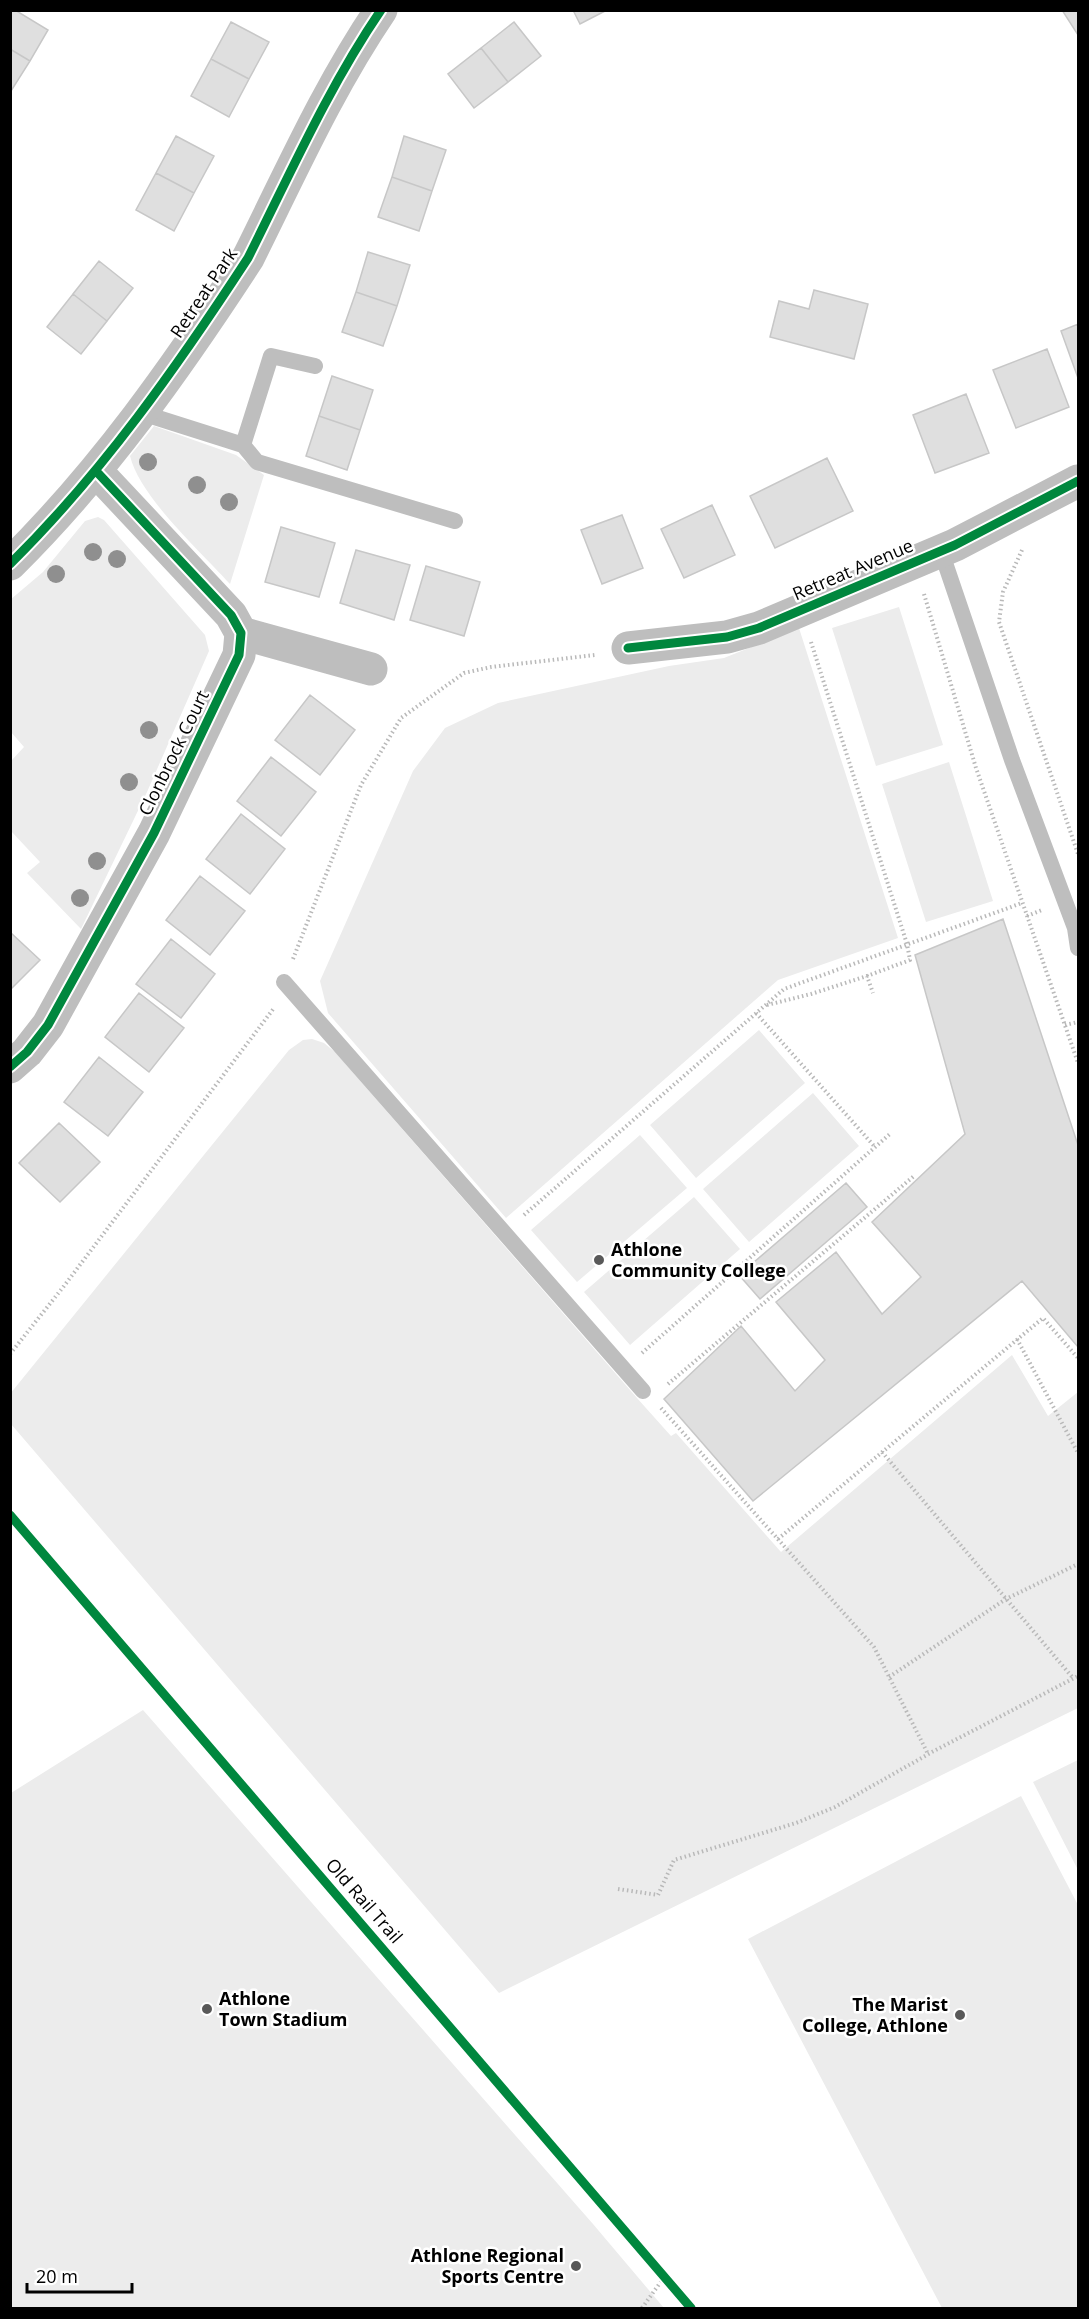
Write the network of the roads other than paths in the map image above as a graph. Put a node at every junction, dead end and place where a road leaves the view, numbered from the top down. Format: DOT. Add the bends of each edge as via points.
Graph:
graph roads {
  1 [pos="381,10"];
  2 [pos="315,366"];
  3 [pos="142,413"];
  4 [pos="243,445"];
  5 [pos="96,471"];
  6 [pos="1078,482"];
  7 [pos="455,521"];
  8 [pos="928,556"];
  9 [pos="10,564"];
  10 [pos="241,633"];
  11 [pos="628,648"];
  12 [pos="371,669"];
  13 [pos="1077,930"];
  14 [pos="1078,948"];
  15 [pos="284,982"];
  16 [pos="10,1067"];
  17 [pos="647,1395"];
  1 -- 3 [label="street, Retreat Park" via="330,93 248,258"];
  2 -- 4 [label="lane" via="271,356"];
  3 -- 4 [label="lane"];
  3 -- 5 [label="street, Retreat Park"];
  4 -- 7 [label="lane" via="257,462"];
  5 -- 9 [label="street, Retreat Park"];
  5 -- 10 [label="street" via="222,604"];
  6 -- 8 [label="street, Retreat Avenue"];
  8 -- 11 [label="street, Retreat Avenue" via="727,638"];
  8 -- 13 [label="lane"];
  10 -- 12 [label="street"];
  10 -- 16 [label="street, Clonbrock Court" via="239,655 154,833 48,1025"];
  13 -- 14 [label="lane"];
  15 -- 17 [label="lane"];
}
